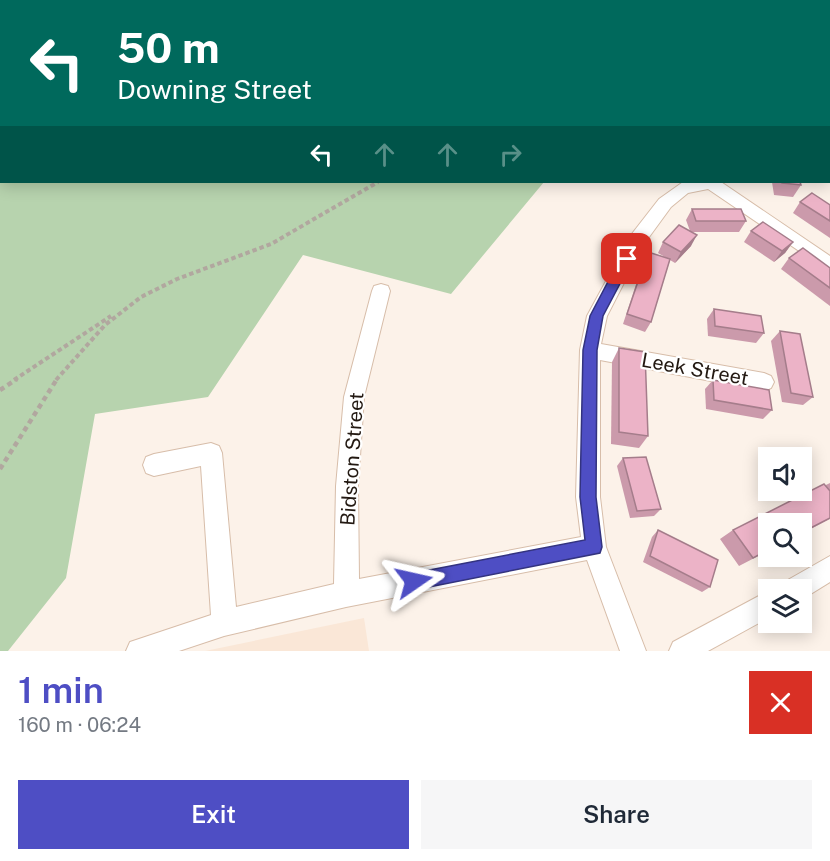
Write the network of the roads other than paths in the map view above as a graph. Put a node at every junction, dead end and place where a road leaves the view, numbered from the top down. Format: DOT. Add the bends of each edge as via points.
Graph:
graph roads {
  1 [pos="701,183"];
  2 [pos="713,183"];
  3 [pos="680,185"];
  4 [pos="830,265"];
  5 [pos="381,291"];
  6 [pos="590,350"];
  7 [pos="764,382"];
  8 [pos="154,465"];
  9 [pos="594,547"];
  10 [pos="830,568"];
  11 [pos="812,579"];
  12 [pos="346,594"];
  13 [pos="758,609"];
  14 [pos="224,623"];
  15 [pos="139,651"];
  16 [pos="633,651"];
  17 [pos="682,651"];
  1 -- 3 [label="street"];
  2 -- 4 [label="street"];
  3 -- 6 [label="street" via="637,240 597,316"];
  5 -- 12 [label="street, Bidston Street" via="354,397 347,486"];
  6 -- 7 [label="street, Leek Street"];
  6 -- 9 [label="street" via="588,497"];
  8 -- 14 [label="street" via="211,453"];
  9 -- 12 [label="street"];
  9 -- 16 [label="street"];
  10 -- 11 [label="street"];
  12 -- 14 [label="street"];
  13 -- 17 [label="street"];
  14 -- 15 [label="street"];
}
